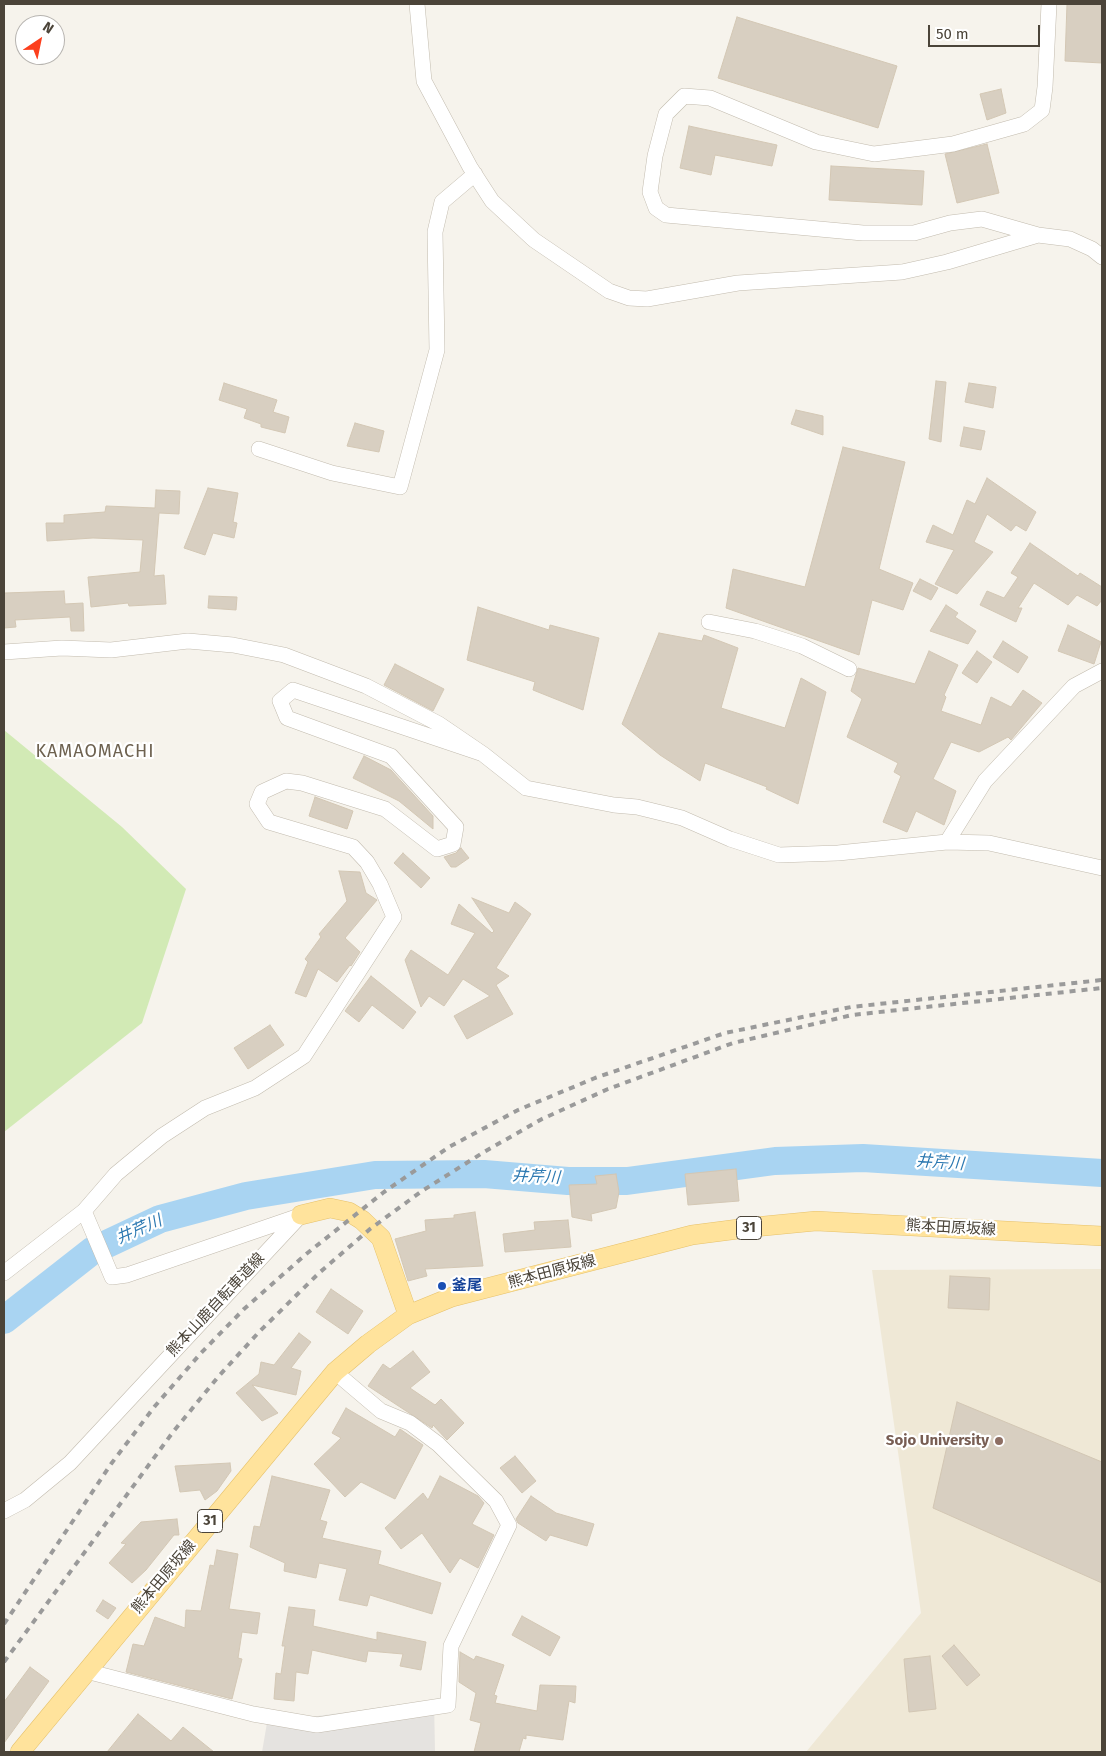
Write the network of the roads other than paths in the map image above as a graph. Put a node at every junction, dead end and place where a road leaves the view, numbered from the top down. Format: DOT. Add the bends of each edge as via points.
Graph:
graph roads {
  1 [pos="417,4"];
  2 [pos="1050,4"];
  3 [pos="475,174"];
  4 [pos="1038,235"];
  5 [pos="1102,257"];
  6 [pos="259,448"];
  7 [pos="709,622"];
  8 [pos="4,652"];
  9 [pos="849,669"];
  10 [pos="1102,671"];
  11 [pos="483,754"];
  12 [pos="947,842"];
  13 [pos="1102,868"];
  14 [pos="84,1212"];
  15 [pos="301,1215"];
  16 [pos="1102,1236"];
  17 [pos="4,1273"];
  18 [pos="408,1315"];
  19 [pos="335,1372"];
  20 [pos="4,1511"];
  21 [pos="86,1671"];
  22 [pos="20,1752"];
  1 -- 3 [label="street" via="424,81"];
  2 -- 4 [label="street" via="1042,110 1024,124 953,144 874,154 816,142 710,98 684,96 666,114 650,192 656,208 666,215 872,233 914,233 950,223 982,219"];
  3 -- 4 [label="street" via="492,201 534,240 609,291 629,298 667,297 738,283 902,272"];
  3 -- 6 [label="street" via="442,202 435,232 437,350 400,486 332,473"];
  4 -- 5 [label="street" via="1070,239"];
  7 -- 9 [label="street" via="755,631 802,646"];
  8 -- 11 [label="street" via="62,648 111,650 188,641 233,645 284,655 366,686 439,724"];
  10 -- 12 [label="street" via="1074,686 986,781"];
  11 -- 12 [label="street" via="526,788 682,818 730,839 779,855 838,853"];
  11 -- 14 [label="street" via="293,690 280,701 287,718 391,756 456,827 452,844 437,849 385,809 302,783 286,781 262,792 257,804 269,822 353,847 380,884 394,917 304,1056 255,1088 205,1108 162,1136 116,1174"];
  12 -- 13 [label="street" via="990,843"];
  14 -- 15 [label="street" via="112,1277 127,1275"];
  14 -- 17 [label="street"];
  15 -- 18 [label="main road" via="330,1208 349,1212 362,1220 381,1238"];
  15 -- 20 [label="street, 熊本山鹿自転車道線" via="70,1463 25,1500"];
  16 -- 18 [label="main road, 熊本田原坂線 / 31" via="816,1221 754,1227 692,1235 452,1297"];
  18 -- 19 [label="main road, 熊本田原坂線 / 31"];
  19 -- 21 [label="main road, 熊本田原坂線 / 31"];
  19 -- 21 [label="street" via="381,1411 410,1423 438,1444 496,1501 509,1525 451,1646 448,1705 317,1725 253,1714"];
  21 -- 22 [label="main road, 熊本田原坂線 / 31"];
}
